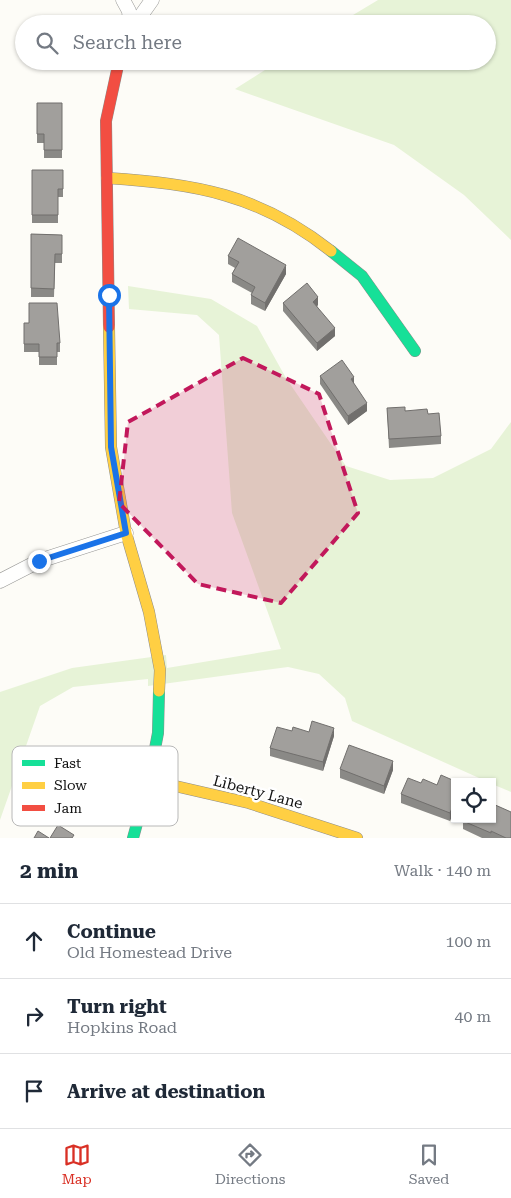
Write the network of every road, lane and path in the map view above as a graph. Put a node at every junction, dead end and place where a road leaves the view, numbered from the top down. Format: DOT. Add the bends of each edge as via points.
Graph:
graph roads {
  1 [pos="123,0"];
  2 [pos="152,0"];
  3 [pos="129,15"];
  4 [pos="141,15"];
  5 [pos="116,70"];
  6 [pos="107,178"];
  7 [pos="415,351"];
  8 [pos="126,533"];
  9 [pos="0,581"];
  10 [pos="156,746"];
  11 [pos="178,787"];
  12 [pos="357,838"];
  1 -- 3 [label="street"];
  2 -- 4 [label="street"];
  5 -- 6 [label="street" via="106,121"];
  6 -- 7 [label="street" via="169,181 201,187 230,194 278,214 306,231 360,275 383,302"];
  6 -- 8 [label="street" via="111,447"];
  8 -- 9 [label="street" via="39,561"];
  8 -- 10 [label="street" via="149,612 160,670"];
  11 -- 12 [label="street, Liberty Lane" via="249,803"];
}
